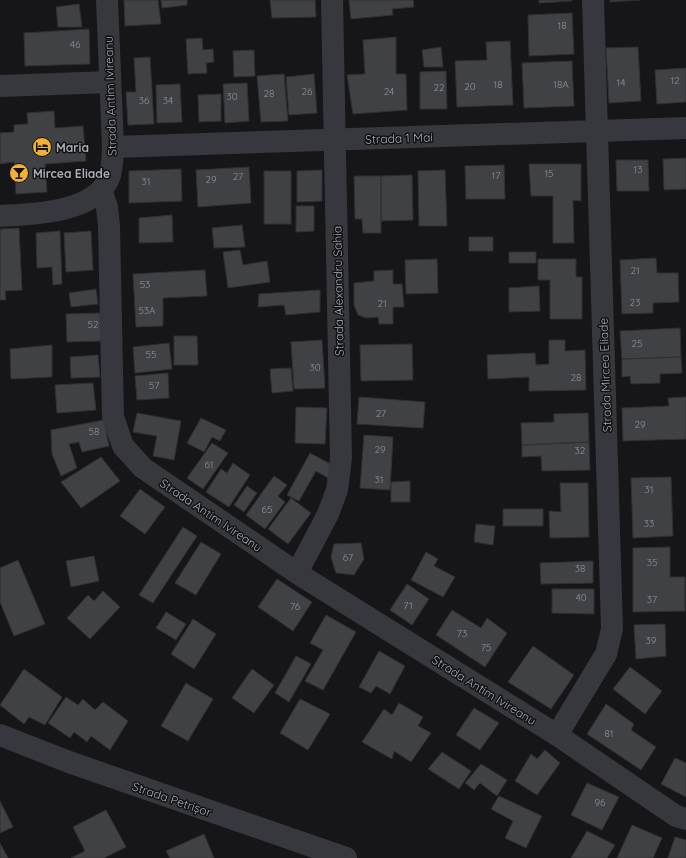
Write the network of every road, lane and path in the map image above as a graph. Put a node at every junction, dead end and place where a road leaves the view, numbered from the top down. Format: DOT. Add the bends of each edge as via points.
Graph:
graph roads {
  1 [pos="106,0"];
  2 [pos="332,0"];
  3 [pos="593,0"];
  4 [pos="110,82"];
  5 [pos="0,86"];
  6 [pos="686,128"];
  7 [pos="597,132"];
  8 [pos="334,140"];
  9 [pos="113,147"];
  10 [pos="101,190"];
  11 [pos="0,216"];
  12 [pos="297,573"];
  13 [pos="0,735"];
  14 [pos="557,735"];
  15 [pos="686,819"];
  16 [pos="346,858"];
  1 -- 4 [label="street, Strada Antim Ivireanu"];
  2 -- 8 [label="street, Strada Alexandru Sahia"];
  3 -- 7 [label="street, Strada Mircea Eliade"];
  4 -- 5 [label="street"];
  4 -- 9 [label="street, Strada Antim Ivireanu"];
  6 -- 7 [label="street, Strada 1 Mai"];
  7 -- 8 [label="street, Strada 1 Mai"];
  7 -- 14 [label="street, Strada Mircea Eliade" via="612,629 606,654"];
  8 -- 9 [label="street, Strada 1 Mai"];
  8 -- 12 [label="street, Strada Alexandru Sahia" via="341,458 337,490 328,514"];
  9 -- 10 [label="street, Strada Antim Ivireanu" via="112,169"];
  10 -- 11 [label="street" via="86,201 71,207"];
  10 -- 12 [label="street, Strada Antim Ivireanu" via="107,207 109,226 113,417 123,446 143,468"];
  12 -- 14 [label="street, Strada Antim Ivireanu"];
  13 -- 16 [label="street, Strada Petrișor" via="69,762"];
  14 -- 15 [label="street, Strada Antim Ivireanu" via="676,816"];
}
